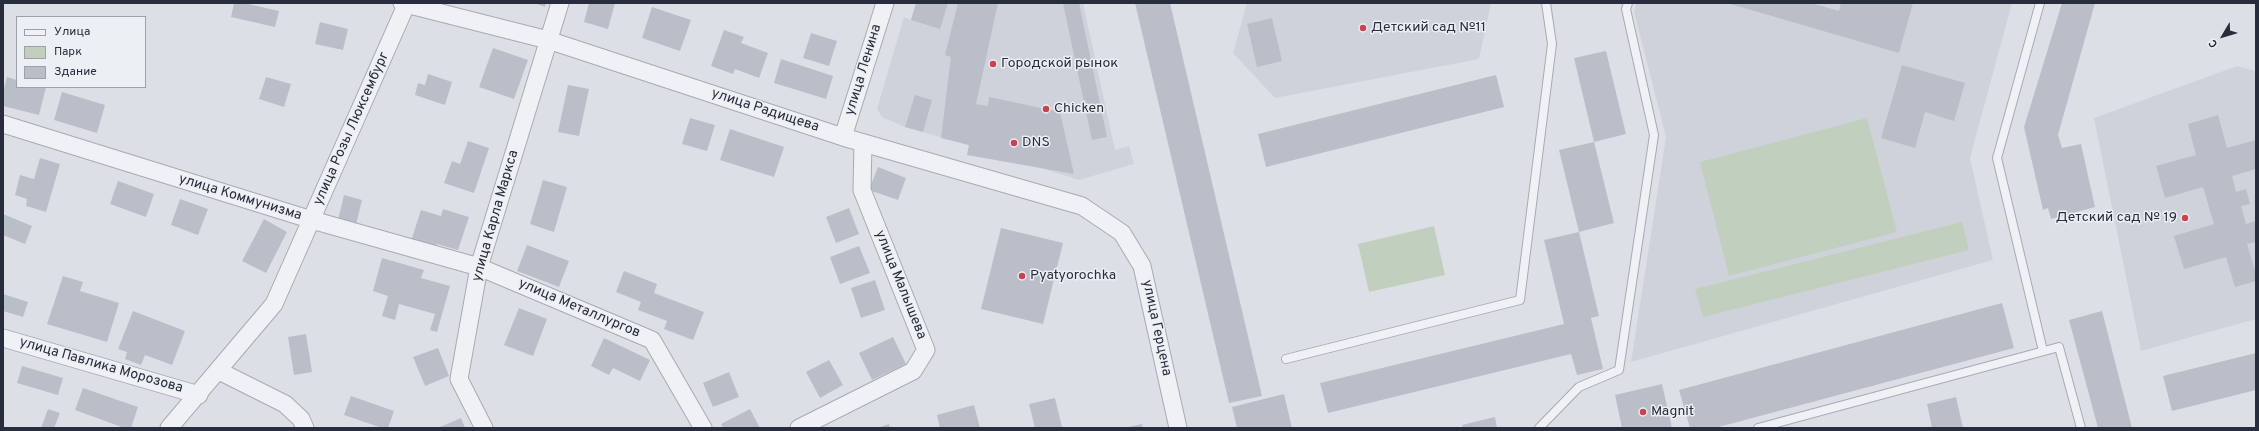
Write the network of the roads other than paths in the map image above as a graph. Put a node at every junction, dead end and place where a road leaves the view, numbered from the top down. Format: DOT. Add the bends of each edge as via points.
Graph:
graph roads {
  1 [pos="406,3"];
  2 [pos="560,3"];
  3 [pos="885,3"];
  4 [pos="1546,3"];
  5 [pos="1628,3"];
  6 [pos="2040,3"];
  7 [pos="548,40"];
  8 [pos="3,124"];
  9 [pos="844,137"];
  10 [pos="863,142"];
  11 [pos="312,220"];
  12 [pos="1122,233"];
  13 [pos="479,267"];
  14 [pos="3,338"];
  15 [pos="2043,351"];
  16 [pos="1286,359"];
  17 [pos="219,371"];
  18 [pos="199,395"];
  19 [pos="169,428"];
  20 [pos="304,428"];
  21 [pos="484,428"];
  22 [pos="703,428"];
  23 [pos="799,428"];
  24 [pos="1178,428"];
  25 [pos="1539,428"];
  26 [pos="1758,428"];
  27 [pos="2081,428"];
  1 -- 7 [label="street, улица Радищева"];
  1 -- 11 [label="street, улица Розы Люксембург"];
  2 -- 7 [label="street, улица Карла Маркса"];
  3 -- 9 [label="street, улица Ленина"];
  4 -- 16 [label="lane" via="1552,44 1520,300"];
  5 -- 25 [label="lane" via="1626,9 1654,136 1618,370 1578,387"];
  6 -- 15 [label="lane" via="1997,158"];
  7 -- 9 [label="street, улица Радищева"];
  7 -- 13 [label="street, улица Карла Маркса"];
  8 -- 11 [label="street, улица Коммунизма"];
  9 -- 10 [label="street, улица Радищева"];
  10 -- 12 [label="street, улица Радищева" via="1082,206"];
  10 -- 23 [label="street, улица Малышева" via="862,190 926,350 913,371"];
  11 -- 13 [label="street, улица Коммунизма"];
  11 -- 17 [label="street, улица Розы Люксембург" via="274,304"];
  12 -- 24 [label="street, улица Герцена" via="1142,266"];
  13 -- 21 [label="street, улица Карла Маркса" via="460,379"];
  13 -- 22 [label="street, улица Металлургов" via="652,340"];
  14 -- 18 [label="street, улица Павлика Морозова"];
  15 -- 26 [label="lane"];
  15 -- 27 [label="lane" via="2059,346"];
  17 -- 18 [label="street, улица Розы Люксембург"];
  17 -- 20 [label="street" via="285,404 301,419"];
  18 -- 19 [label="street, улица Розы Люксембург"];
}
